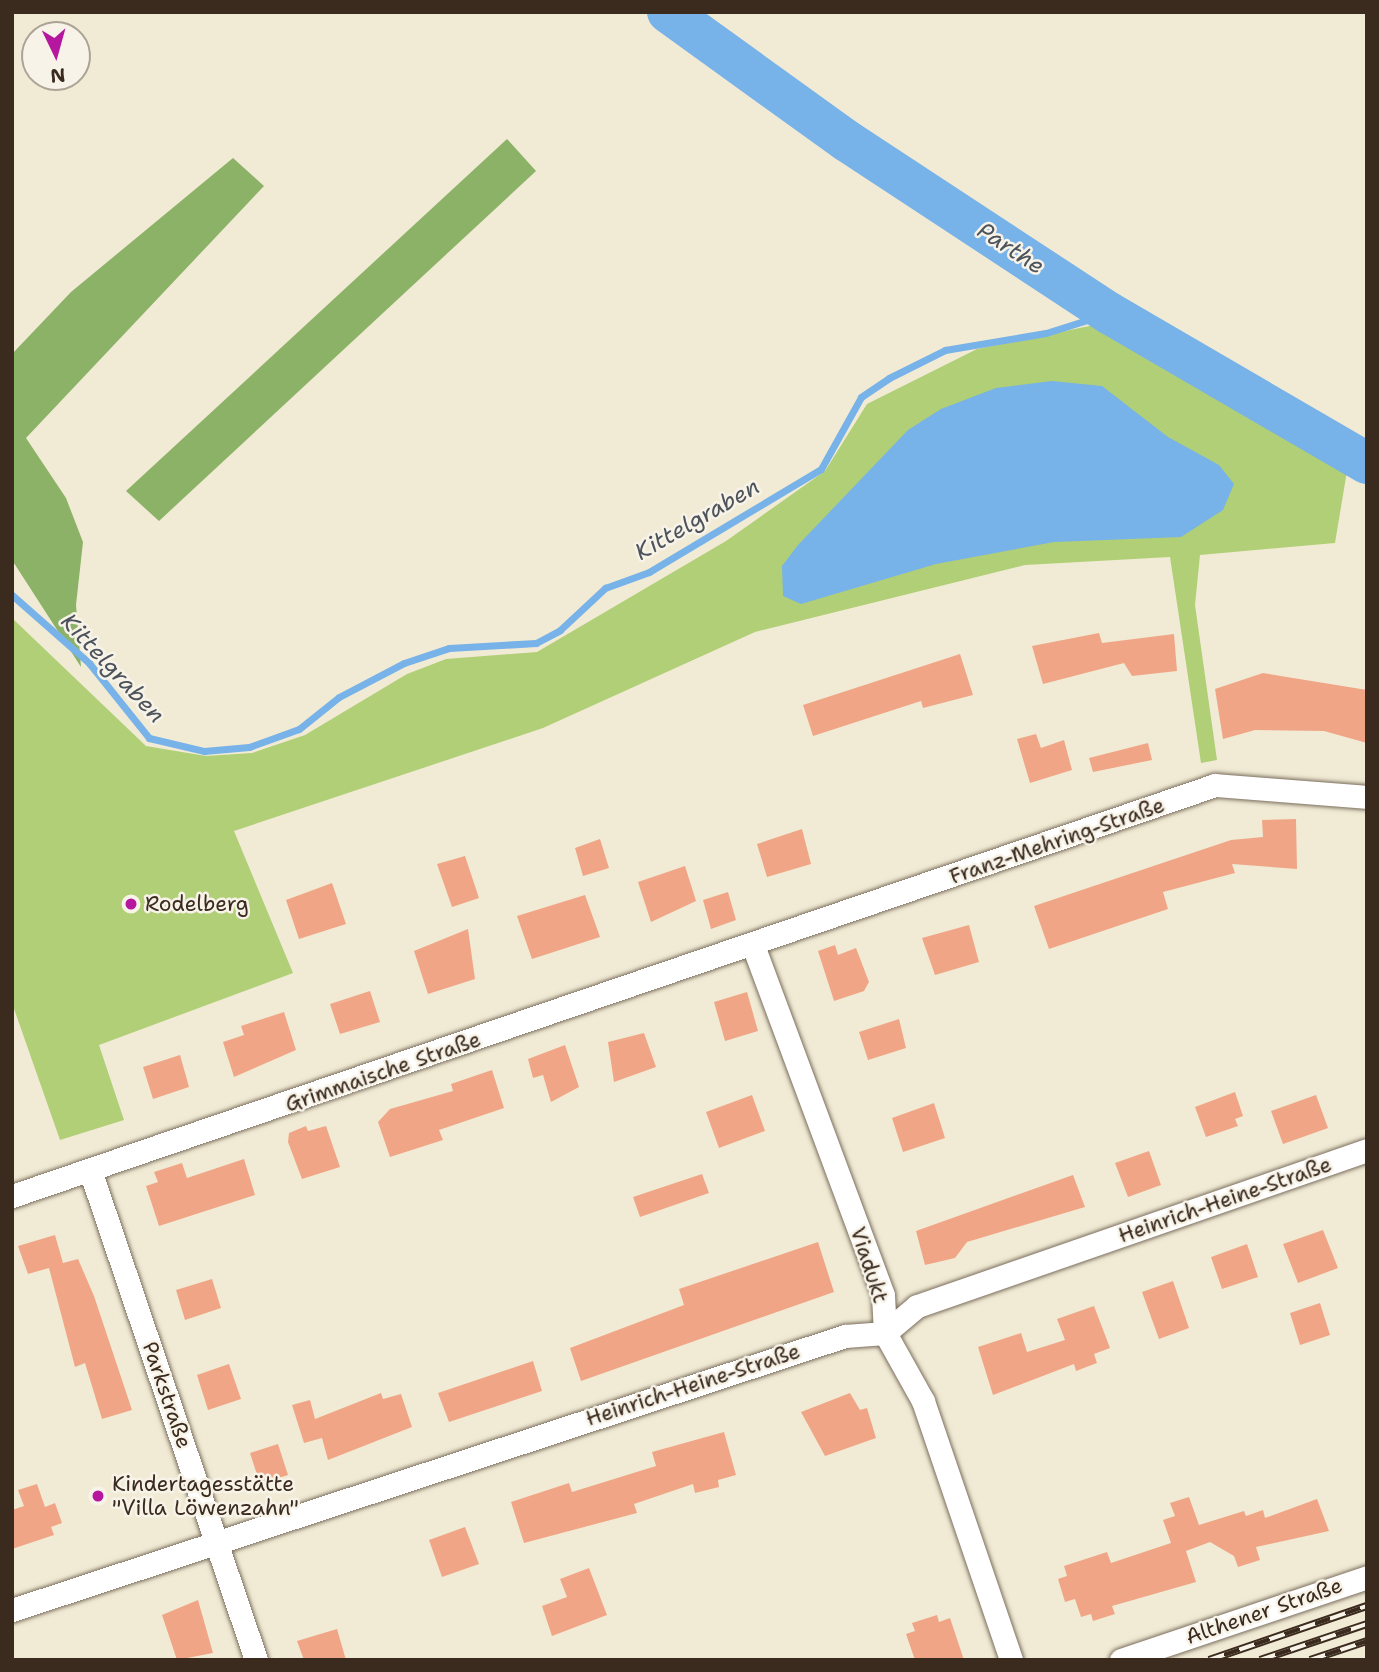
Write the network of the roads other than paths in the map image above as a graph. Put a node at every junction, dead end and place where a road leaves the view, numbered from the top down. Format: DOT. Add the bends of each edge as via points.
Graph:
graph roads {
  1 [pos="1367,797"];
  2 [pos="754,948"];
  3 [pos="1367,1150"];
  4 [pos="90,1170"];
  5 [pos="12,1196"];
  6 [pos="885,1333"];
  7 [pos="216,1538"];
  8 [pos="1367,1577"];
  9 [pos="12,1610"];
  10 [pos="256,1660"];
  11 [pos="1010,1660"];
  12 [pos="1121,1660"];
  1 -- 2 [label="street, Franz-Mehring-Straße" via="1247,783 1215,785"];
  2 -- 4 [label="street, Grimmaische Straße"];
  2 -- 6 [label="street, Viadukt" via="883,1295"];
  3 -- 6 [label="street, Heinrich-Heine-Straße" via="917,1306"];
  4 -- 5 [label="street, Grimmaische Straße"];
  4 -- 7 [label="street, Parkstraße"];
  6 -- 7 [label="street, Heinrich-Heine-Straße" via="845,1336"];
  6 -- 11 [label="street, Viadukt" via="923,1401"];
  7 -- 9 [label="street, Heinrich-Heine-Straße"];
  7 -- 10 [label="street, Parkstraße"];
  8 -- 12 [label="street, Althener Straße"];
}
